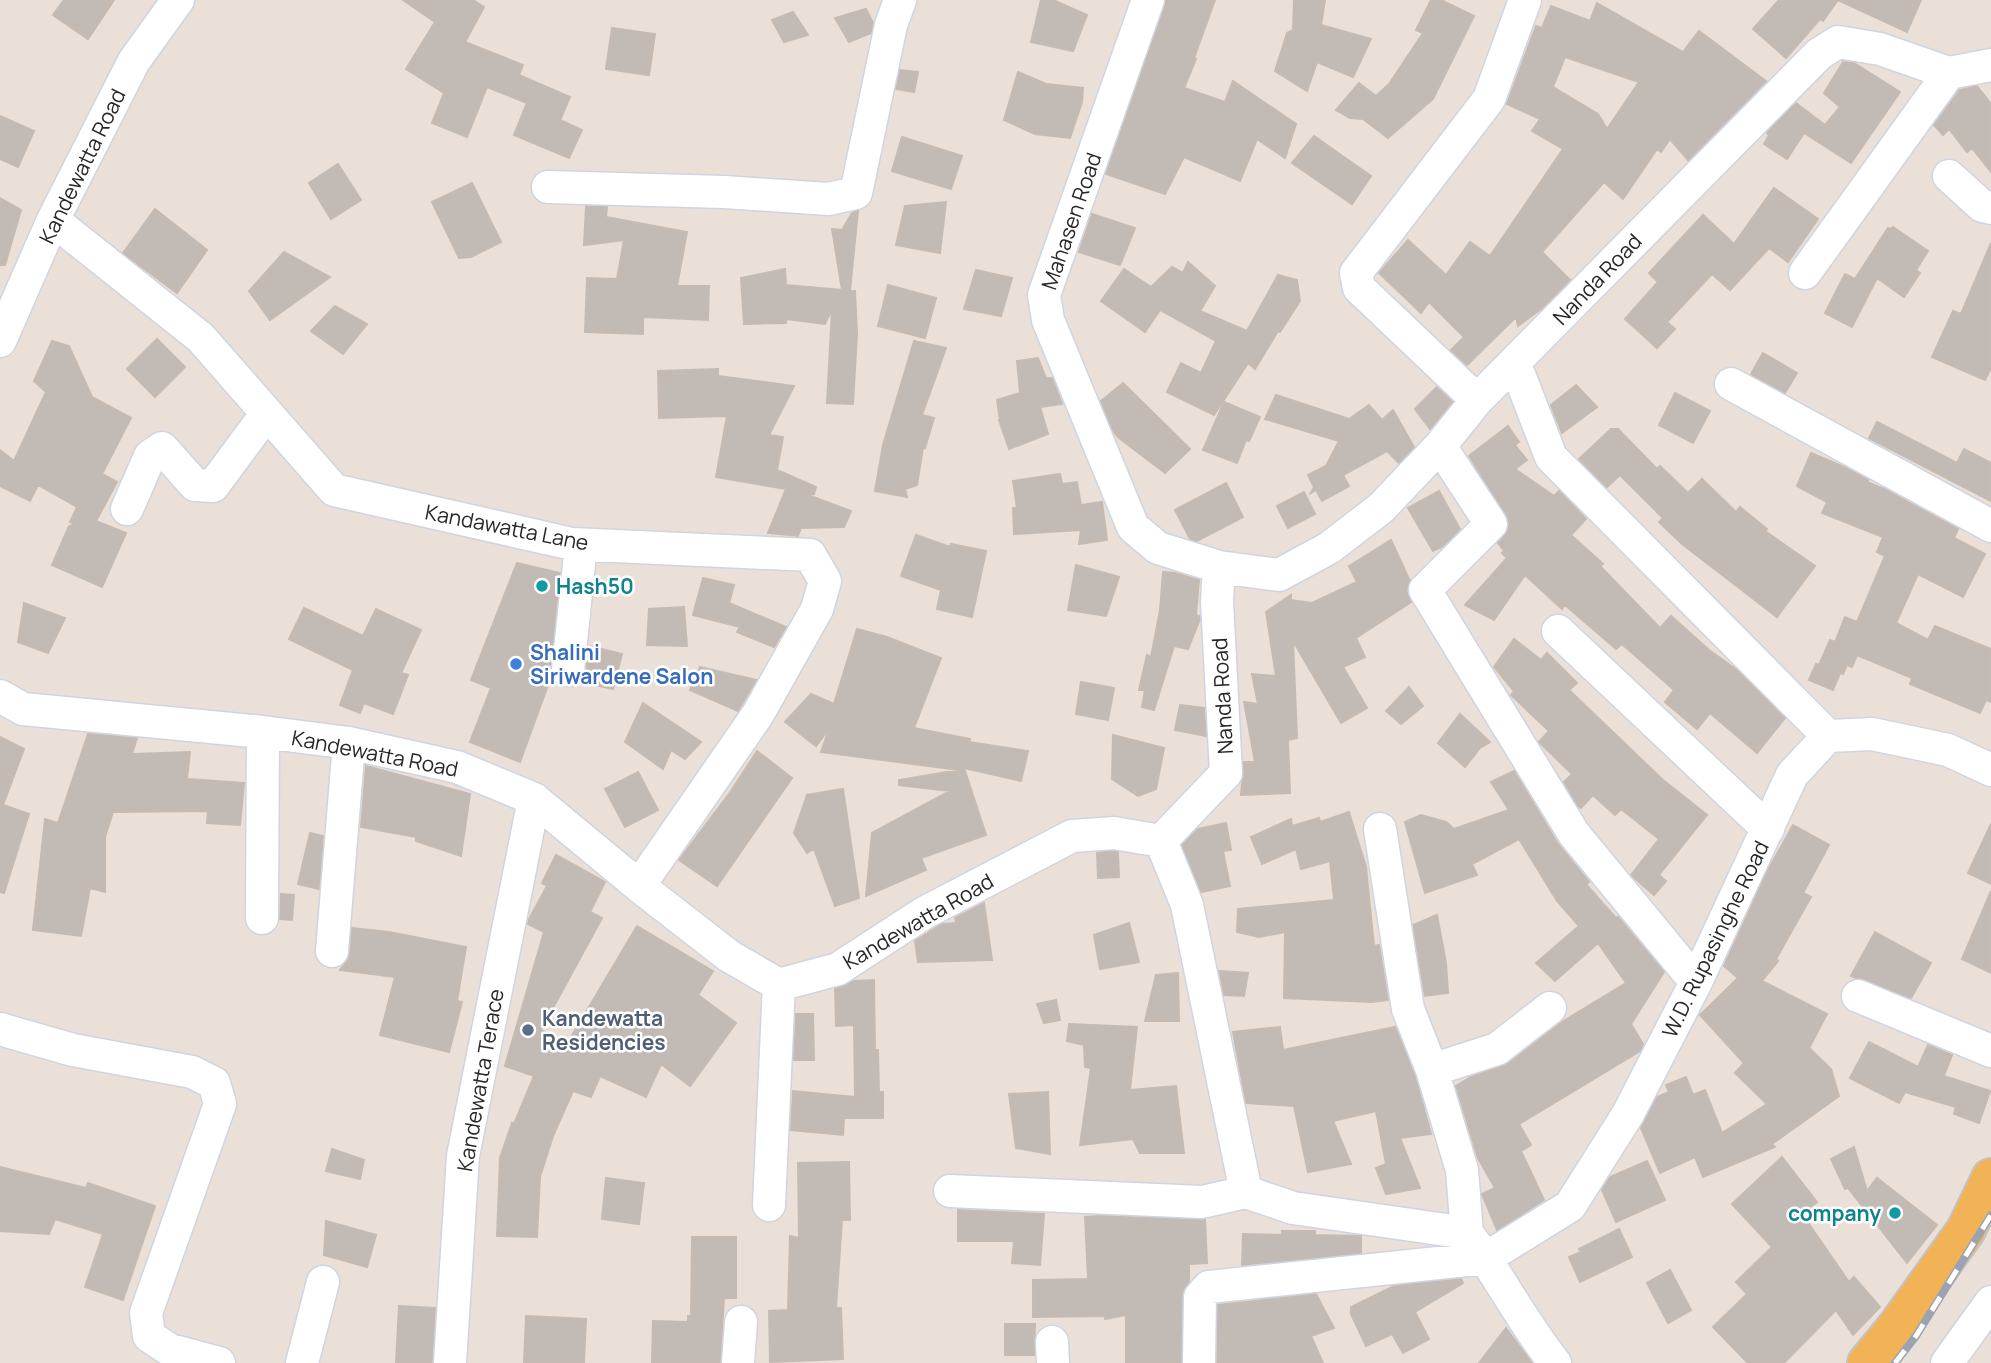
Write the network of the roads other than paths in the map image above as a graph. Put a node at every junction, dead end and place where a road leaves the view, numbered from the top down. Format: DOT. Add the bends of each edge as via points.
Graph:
graph roads {
  1 [pos="178,0"];
  2 [pos="900,0"];
  3 [pos="1148,0"];
  4 [pos="1525,0"];
  5 [pos="1991,65"];
  6 [pos="1949,74"];
  7 [pos="1949,176"];
  8 [pos="548,187"];
  9 [pos="1991,208"];
  10 [pos="53,220"];
  11 [pos="1805,273"];
  12 [pos="0,341"];
  13 [pos="1515,364"];
  14 [pos="1731,384"];
  15 [pos="1477,400"];
  16 [pos="267,413"];
  17 [pos="1440,446"];
  18 [pos="127,509"];
  19 [pos="1991,526"];
  20 [pos="581,545"];
  21 [pos="1158,548"];
  22 [pos="1219,568"];
  23 [pos="1558,631"];
  24 [pos="568,670"];
  25 [pos="0,696"];
  26 [pos="262,732"];
  27 [pos="1828,736"];
  28 [pos="349,743"];
  29 [pos="1991,770"];
  30 [pos="534,799"];
  31 [pos="1380,829"];
  32 [pos="1768,829"];
  33 [pos="1161,841"];
  34 [pos="639,886"];
  35 [pos="262,918"];
  36 [pos="332,951"];
  37 [pos="1696,982"];
  38 [pos="779,985"];
  39 [pos="1858,996"];
  40 [pos="1549,1008"];
  41 [pos="0,1029"];
  42 [pos="1991,1051"];
  43 [pos="1432,1070"];
  44 [pos="1991,1178"];
  45 [pos="950,1191"];
  46 [pos="1246,1192"];
  47 [pos="769,1205"];
  48 [pos="1467,1233"];
  49 [pos="1486,1258"];
  50 [pos="323,1282"];
  51 [pos="1991,1302"];
  52 [pos="741,1322"];
  53 [pos="1958,1359"];
  54 [pos="219,1363"];
  55 [pos="302,1363"];
  56 [pos="450,1363"];
  57 [pos="738,1363"];
  58 [pos="1199,1363"];
  59 [pos="1555,1363"];
  60 [pos="1867,1363"];
  1 -- 10 [label="street, Kandewatta Road" via="134,61"];
  2 -- 8 [label="street" via="856,193 828,199"];
  3 -- 21 [label="street, Mahasen Road" via="1044,295 1048,320 1133,527"];
  4 -- 15 [label="street" via="1489,99 1356,273 1359,288"];
  5 -- 6 [label="street"];
  6 -- 11 [label="street"];
  6 -- 13 [label="street, Nanda Road" via="1880,49 1838,43 1819,54"];
  7 -- 9 [label="street" via="1982,206"];
  10 -- 12 [label="street, Kandewatta Road"];
  10 -- 16 [label="street, Kandawatta Lane" via="201,338"];
  13 -- 15 [label="street, Nanda Road"];
  13 -- 27 [label="street" via="1551,457"];
  14 -- 19 [label="street"];
  15 -- 17 [label="street, Nanda Road"];
  16 -- 18 [label="street" via="213,486 195,485 163,448 150,456"];
  16 -- 20 [label="street, Kandawatta Lane" via="334,490"];
  17 -- 22 [label="street, Nanda Road" via="1381,508 1329,548 1279,575"];
  17 -- 37 [label="street" via="1491,524 1426,590 1574,834"];
  20 -- 24 [label="street"];
  20 -- 34 [label="street, Kandawatta Lane" via="810,555 824,582 817,609 758,714"];
  21 -- 22 [label="street, Nanda Road"];
  22 -- 33 [label="street, Nanda Road" via="1226,773"];
  23 -- 32 [label="street"];
  25 -- 26 [label="street, Kandewatta Road" via="23,709"];
  26 -- 28 [label="street, Kandewatta Road"];
  26 -- 35 [label="street"];
  27 -- 29 [label="street" via="1872,734 1897,739 1948,750"];
  27 -- 32 [label="street, W.D. Rupasinghe Road" via="1793,775"];
  28 -- 30 [label="street, Kandewatta Road" via="457,767"];
  28 -- 36 [label="street"];
  30 -- 34 [label="street, Kandewatta Road"];
  30 -- 56 [label="street, Kandewatta Terace" via="463,1156"];
  31 -- 43 [label="street" via="1408,1009"];
  32 -- 37 [label="street, W.D. Rupasinghe Road"];
  33 -- 38 [label="street, Kandewatta Road" via="1114,833 1072,836 924,913 838,968"];
  33 -- 46 [label="street" via="1186,905"];
  34 -- 38 [label="street, Kandewatta Road" via="729,956"];
  37 -- 49 [label="street, W.D. Rupasinghe Road" via="1628,1114 1570,1206"];
  38 -- 47 [label="street"];
  39 -- 42 [label="street"];
  40 -- 43 [label="street" via="1497,1049"];
  41 -- 54 [label="street" via="73,1050 192,1072 215,1083 220,1104 146,1312 149,1336 170,1350"];
  43 -- 48 [label="street" via="1462,1170"];
  44 -- 60 [label="main road" via="1966,1230"];
  45 -- 46 [label="street" via="1202,1202"];
  46 -- 48 [label="street" via="1293,1208"];
  48 -- 49 [label="street"];
  49 -- 58 [label="street" via="1209,1287 1200,1297"];
  49 -- 59 [label="street" via="1531,1333"];
  50 -- 55 [label="street"];
  51 -- 53 [label="street"];
  52 -- 57 [label="street"];
}
